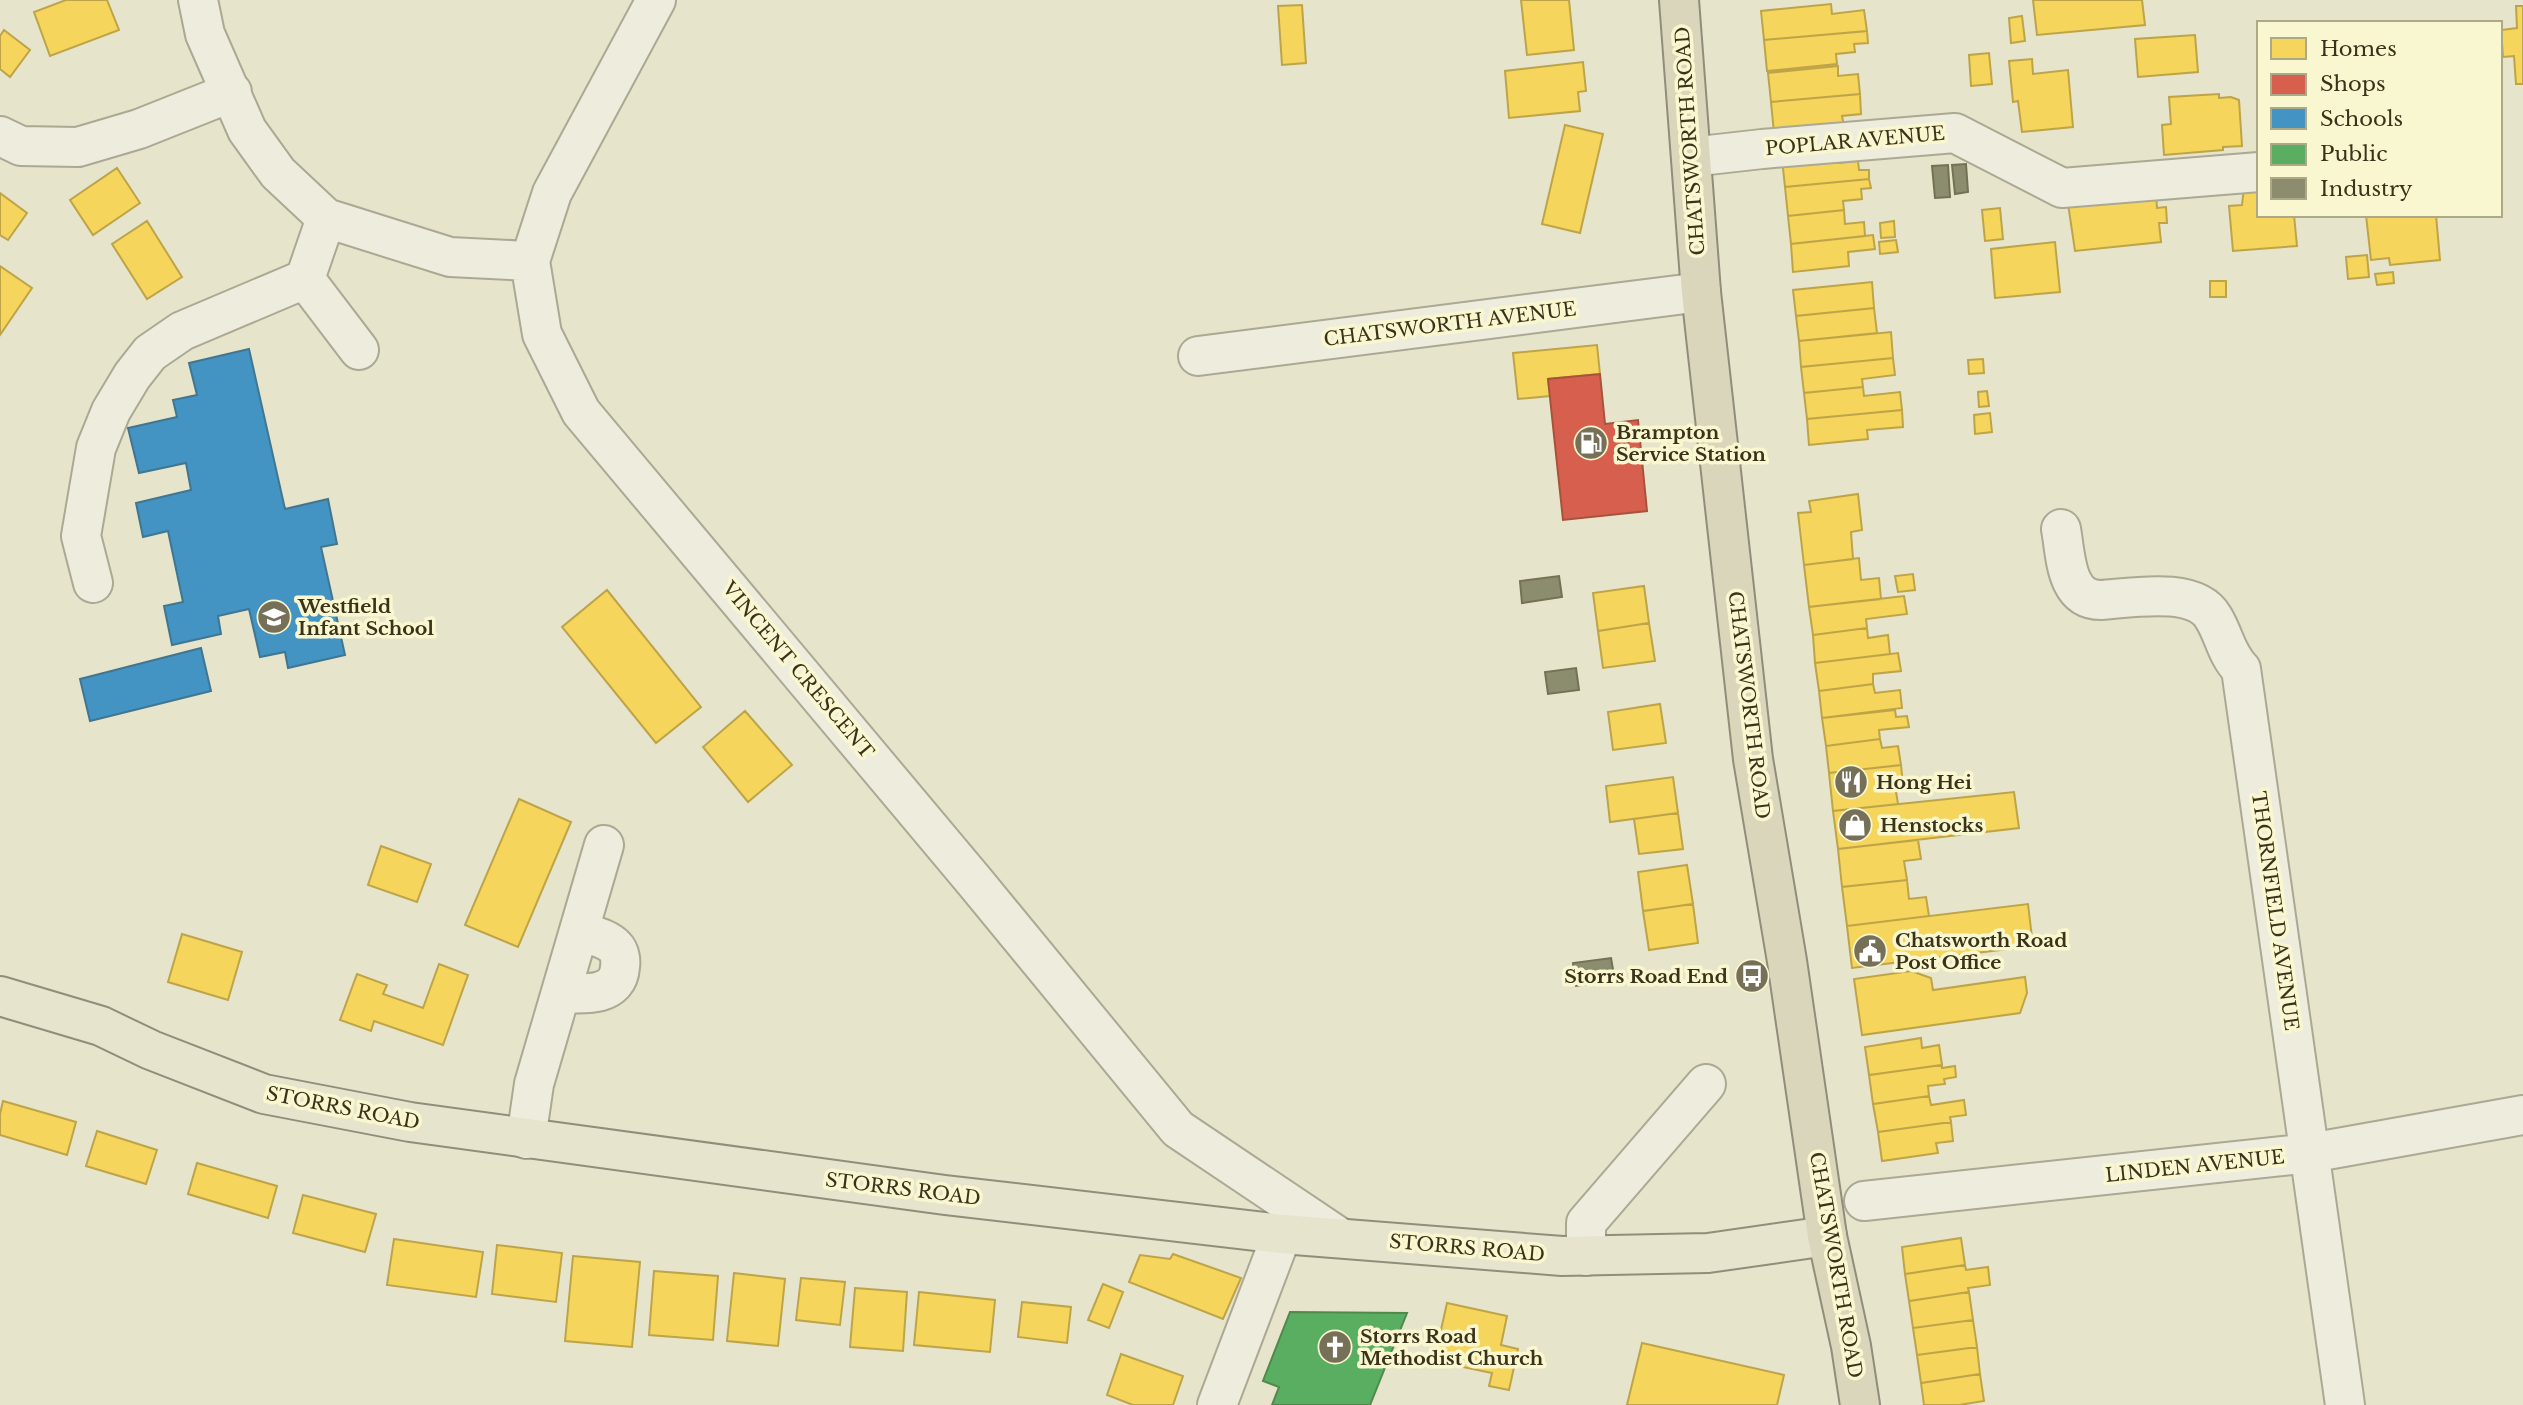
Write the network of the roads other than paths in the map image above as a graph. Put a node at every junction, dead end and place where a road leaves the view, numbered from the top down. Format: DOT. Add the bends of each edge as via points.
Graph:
graph roads {
  1 [pos="198,0"];
  2 [pos="656,0"];
  3 [pos="1679,0"];
  4 [pos="232,92"];
  5 [pos="0,136"];
  6 [pos="1691,157"];
  7 [pos="2257,172"];
  8 [pos="326,218"];
  9 [pos="530,261"];
  10 [pos="306,279"];
  11 [pos="1701,292"];
  12 [pos="359,350"];
  13 [pos="1198,356"];
  14 [pos="2061,529"];
  15 [pos="93,583"];
  16 [pos="604,845"];
  17 [pos="0,996"];
  18 [pos="1706,1084"];
  19 [pos="2523,1115"];
  20 [pos="526,1139"];
  21 [pos="2310,1153"];
  22 [pos="1864,1201"];
  23 [pos="1282,1234"];
  24 [pos="1827,1236"];
  25 [pos="1339,1237"];
  26 [pos="1586,1256"];
  27 [pos="1217,1405"];
  28 [pos="1860,1405"];
  29 [pos="2345,1405"];
  1 -- 4 [label="street" via="205,34"];
  2 -- 9 [label="street, VINCENT CRESCENT" via="552,193"];
  3 -- 6 [label="highway, CHATSWORTH ROAD"];
  4 -- 5 [label="street" via="139,129 78,147 21,146"];
  4 -- 8 [label="street" via="247,130 278,173"];
  6 -- 7 [label="street, POPLAR AVENUE" via="1955,133 2062,188"];
  6 -- 11 [label="highway, CHATSWORTH ROAD"];
  8 -- 9 [label="street" via="450,257"];
  8 -- 10 [label="street"];
  9 -- 25 [label="street, VINCENT CRESCENT" via="542,334 581,412 1178,1129"];
  10 -- 12 [label="street"];
  10 -- 15 [label="street" via="182,331 150,352 132,376 96,449 81,536"];
  11 -- 13 [label="street, CHATSWORTH AVENUE"];
  11 -- 24 [label="highway, CHATSWORTH ROAD" via="1754,759"];
  14 -- 21 [label="street, THORNFIELD AVENUE" via="2068,569 2083,597 2171,597 2203,605 2212,614 2232,660 2241,668"];
  16 -- 20 [label="street" via="534,1084"];
  17 -- 20 [label="main road, STORRS ROAD" via="101,1026 151,1051 264,1094"];
  18 -- 26 [label="street" via="1586,1223"];
  19 -- 21 [label="street, LINDEN AVENUE"];
  20 -- 23 [label="main road, STORRS ROAD"];
  21 -- 22 [label="street, LINDEN AVENUE"];
  21 -- 29 [label="street, THORNFIELD AVENUE"];
  23 -- 25 [label="main road, STORRS ROAD"];
  23 -- 27 [label="street"];
  24 -- 26 [label="main road, STORRS ROAD" via="1708,1253"];
  24 -- 28 [label="highway, CHATSWORTH ROAD"];
  25 -- 26 [label="main road, STORRS ROAD"];
}
